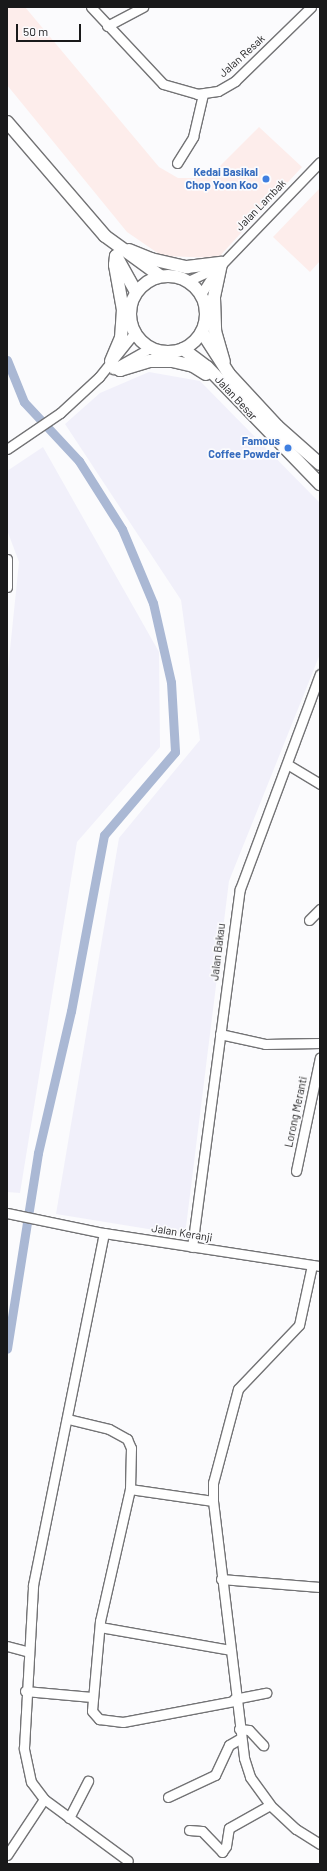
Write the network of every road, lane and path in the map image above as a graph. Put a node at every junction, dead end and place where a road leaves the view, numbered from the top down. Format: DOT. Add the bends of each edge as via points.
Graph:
graph roads {
  1 [pos="91,7"];
  2 [pos="143,7"];
  3 [pos="311,7"];
  4 [pos="107,26"];
  5 [pos="203,94"];
  6 [pos="7,122"];
  7 [pos="177,162"];
  8 [pos="320,162"];
  9 [pos="119,253"];
  10 [pos="221,264"];
  11 [pos="160,276"];
  12 [pos="188,281"];
  13 [pos="136,292"];
  14 [pos="201,294"];
  15 [pos="135,332"];
  16 [pos="202,332"];
  17 [pos="150,348"];
  18 [pos="183,349"];
  19 [pos="113,364"];
  20 [pos="225,378"];
  21 [pos="7,449"];
  22 [pos="320,464"];
  23 [pos="320,484"];
  24 [pos="7,559"];
  25 [pos="7,587"];
  26 [pos="320,674"];
  27 [pos="287,764"];
  28 [pos="320,784"];
  29 [pos="320,909"];
  30 [pos="310,920"];
  31 [pos="220,1034"];
  32 [pos="320,1043"];
  33 [pos="320,1058"];
  34 [pos="296,1171"];
  35 [pos="9,1214"];
  36 [pos="104,1233"];
  37 [pos="192,1247"];
  38 [pos="316,1265"];
  39 [pos="68,1419"];
  40 [pos="130,1489"];
  41 [pos="213,1501"];
  42 [pos="220,1579"];
  43 [pos="320,1587"];
  44 [pos="100,1627"];
  45 [pos="7,1646"];
  46 [pos="230,1650"];
  47 [pos="26,1651"];
  48 [pos="25,1691"];
  49 [pos="266,1692"];
  50 [pos="92,1697"];
  51 [pos="234,1700"];
  52 [pos="240,1733"];
  53 [pos="263,1745"];
  54 [pos="88,1781"];
  55 [pos="168,1797"];
  56 [pos="44,1799"];
  57 [pos="270,1805"];
  58 [pos="68,1818"];
  59 [pos="189,1830"];
  60 [pos="320,1844"];
  61 [pos="7,1855"];
  62 [pos="128,1861"];
  1 -- 4 [label="street, Jalan Resak"];
  2 -- 4 [label="street"];
  3 -- 5 [label="street, Jalan Resak" via="235,81"];
  4 -- 5 [label="street, Jalan Resak" via="163,84 187,94"];
  5 -- 7 [label="street" via="193,137"];
  6 -- 9 [label="main road"];
  8 -- 10 [label="street, Jalan Lambak"];
  9 -- 10 [label="main road" via="187,267"];
  9 -- 11 [label="main road"];
  9 -- 13 [label="main road"];
  9 -- 19 [label="main road" via="114,266 123,310 121,338"];
  10 -- 12 [label="street"];
  10 -- 14 [label="street"];
  10 -- 20 [label="main road" via="214,289 214,321"];
  11 -- 12 [label="main road"];
  11 -- 13 [label="main road"];
  12 -- 14 [label="main road"];
  13 -- 15 [label="main road" via="130,312"];
  14 -- 16 [label="main road" via="206,313"];
  15 -- 17 [label="main road"];
  15 -- 19 [label="street"];
  16 -- 18 [label="main road"];
  16 -- 20 [label="main road, Jalan Besar"];
  17 -- 18 [label="main road" via="166,352"];
  17 -- 19 [label="street"];
  18 -- 20 [label="main road, Jalan Besar"];
  19 -- 20 [label="main road" via="120,370 150,362 172,360"];
  19 -- 21 [label="street" via="60,412 35,432"];
  20 -- 22 [label="main road, Jalan Besar"];
  20 -- 23 [label="main road, Jalan Besar"];
  24 -- 25 [label="street"];
  26 -- 27 [label="street, Jalan Bakau"];
  27 -- 28 [label="street"];
  27 -- 31 [label="street, Jalan Bakau" via="240,889"];
  29 -- 30 [label="street"];
  31 -- 32 [label="street" via="265,1044"];
  31 -- 37 [label="street, Jalan Bakau"];
  33 -- 34 [label="street, Lorong Meranti"];
  35 -- 36 [label="street, Jalan Keranji"];
  36 -- 37 [label="street, Jalan Keranji"];
  36 -- 39 [label="street"];
  37 -- 38 [label="street, Jalan Keranji"];
  38 -- 41 [label="street" via="299,1324 238,1389 213,1483"];
  39 -- 40 [label="street" via="109,1429 127,1439 132,1448"];
  39 -- 47 [label="street" via="33,1585"];
  40 -- 41 [label="street"];
  40 -- 44 [label="street"];
  41 -- 42 [label="street"];
  42 -- 43 [label="street"];
  42 -- 46 [label="street"];
  44 -- 46 [label="street"];
  44 -- 50 [label="street"];
  45 -- 47 [label="street"];
  46 -- 51 [label="street"];
  47 -- 48 [label="street"];
  48 -- 50 [label="street"];
  48 -- 56 [label="street" via="26,1769"];
  49 -- 51 [label="street"];
  50 -- 51 [label="street" via="96,1717 123,1722"];
  51 -- 52 [label="street"];
  52 -- 53 [label="street" via="249,1730"];
  52 -- 55 [label="street" via="229,1745 214,1775"];
  52 -- 57 [label="street" via="250,1777"];
  54 -- 58 [label="street"];
  56 -- 58 [label="street"];
  56 -- 61 [label="street"];
  57 -- 59 [label="street" via="229,1828 226,1846 222,1852 202,1831"];
  57 -- 60 [label="street" via="296,1829"];
  58 -- 62 [label="street"];
}
